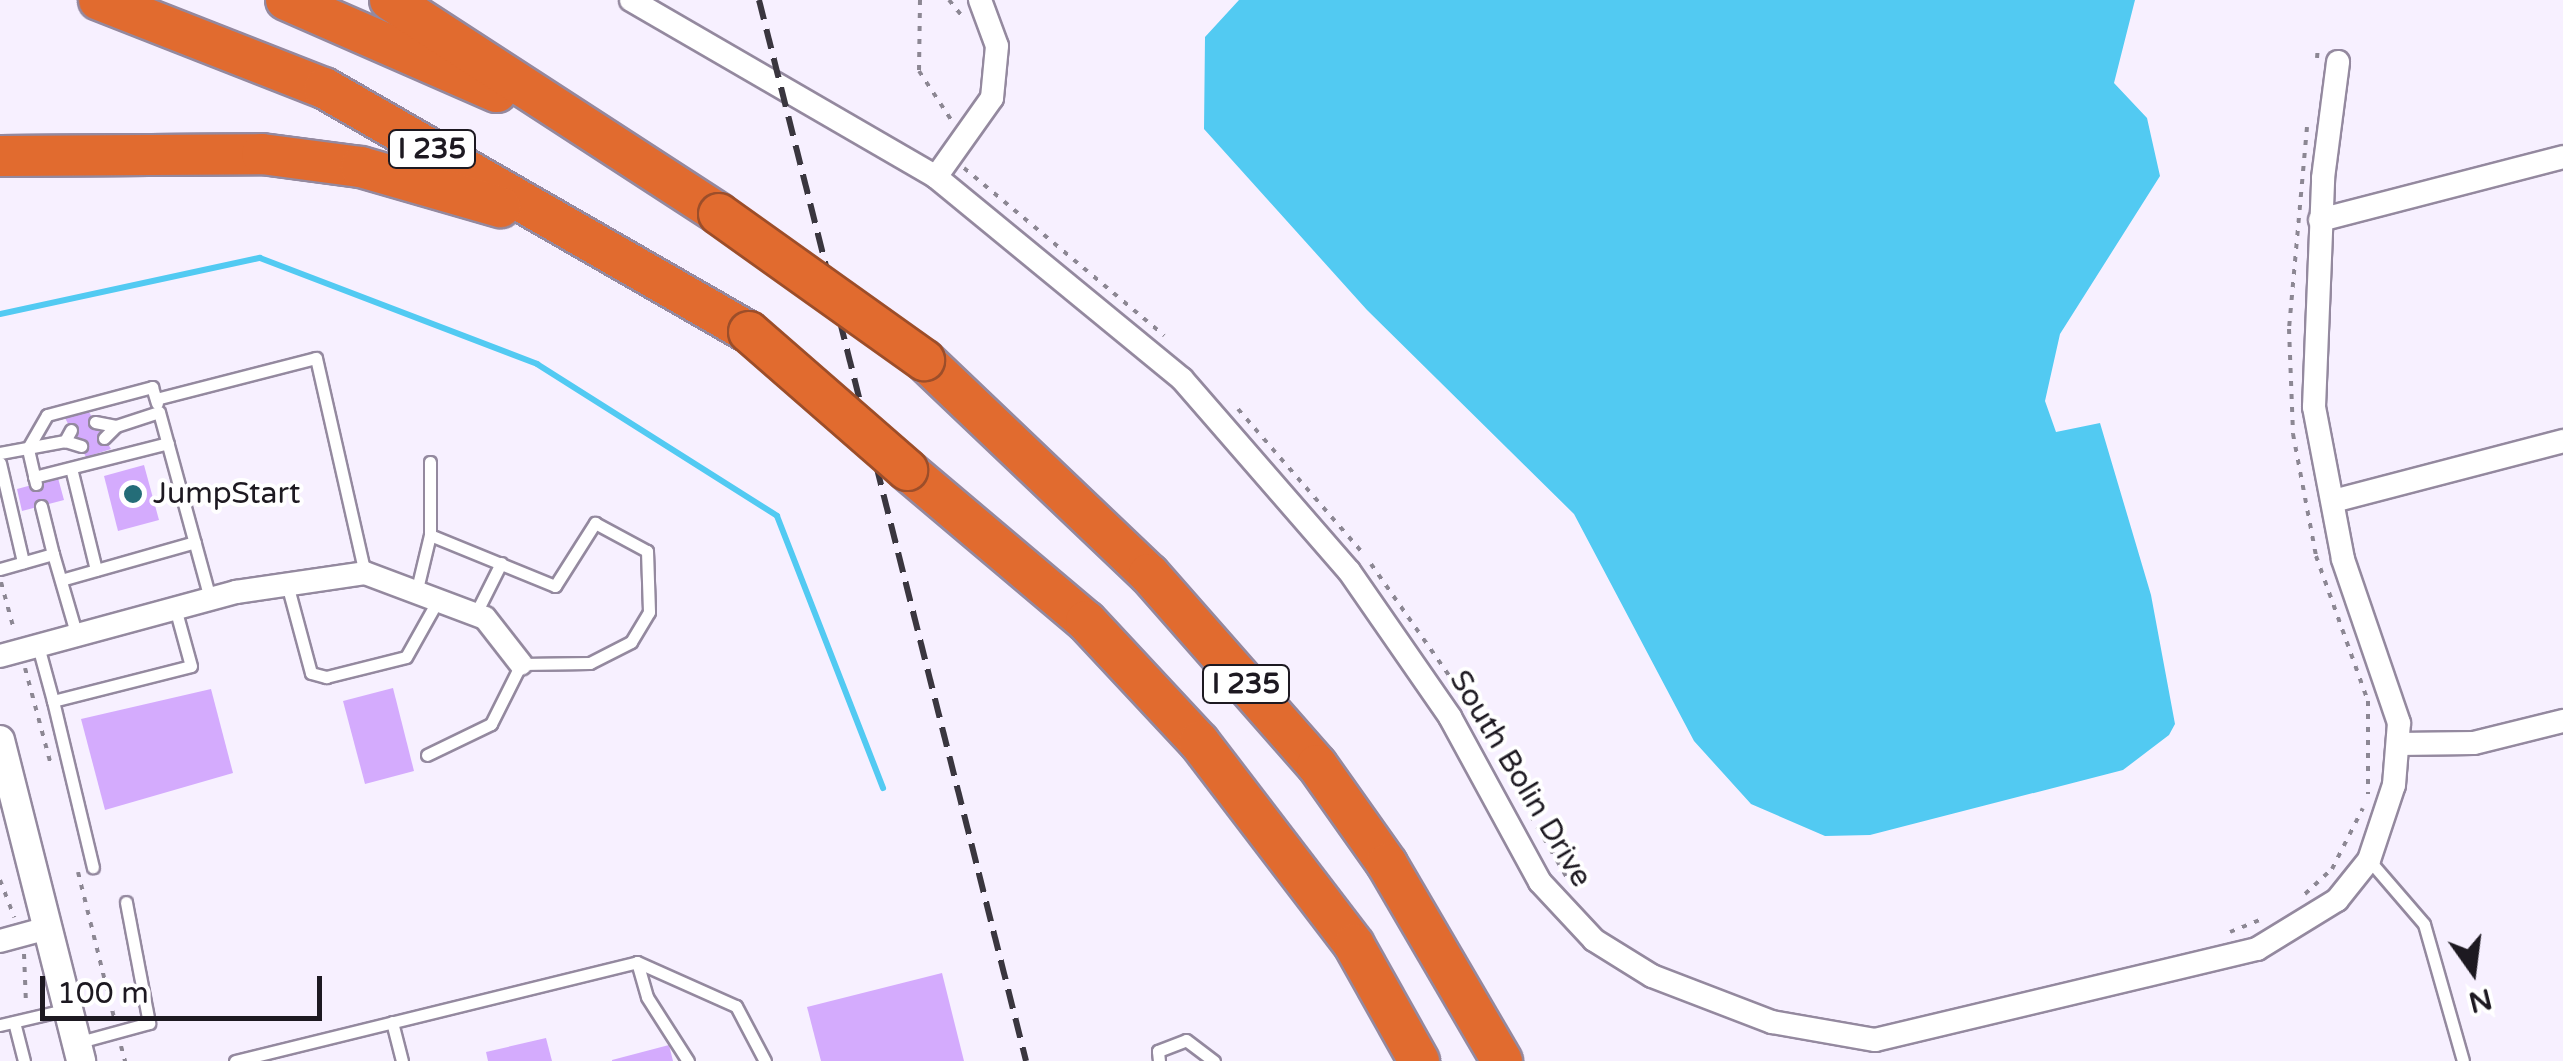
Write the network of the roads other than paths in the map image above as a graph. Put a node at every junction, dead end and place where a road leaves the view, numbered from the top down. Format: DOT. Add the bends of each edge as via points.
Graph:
graph roads {
  1 [pos="99,0"];
  2 [pos="286,0"];
  3 [pos="390,0"];
  4 [pos="630,0"];
  5 [pos="980,0"];
  6 [pos="2327,62"];
  7 [pos="614,147"];
  8 [pos="0,156"];
  9 [pos="2563,157"];
  10 [pos="944,168"];
  11 [pos="2320,220"];
  12 [pos="572,228"];
  13 [pos="158,406"];
  14 [pos="95,422"];
  15 [pos="116,426"];
  16 [pos="104,438"];
  17 [pos="2563,441"];
  18 [pos="168,443"];
  19 [pos="80,446"];
  20 [pos="28,448"];
  21 [pos="0,453"];
  22 [pos="430,462"];
  23 [pos="0,464"];
  24 [pos="71,468"];
  25 [pos="2332,501"];
  26 [pos="41,506"];
  27 [pos="430,535"];
  28 [pos="195,542"];
  29 [pos="53,554"];
  30 [pos="24,562"];
  31 [pos="501,564"];
  32 [pos="0,569"];
  33 [pos="96,570"];
  34 [pos="365,573"];
  35 [pos="61,580"];
  36 [pos="286,581"];
  37 [pos="428,592"];
  38 [pos="210,599"];
  39 [pos="175,608"];
  40 [pos="476,613"];
  41 [pos="76,636"];
  42 [pos="19,651"];
  43 [pos="521,664"];
  44 [pos="52,702"];
  45 [pos="2563,721"];
  46 [pos="0,740"];
  47 [pos="2398,744"];
  48 [pos="427,755"];
  49 [pos="2368,860"];
  50 [pos="93,867"];
  51 [pos="126,902"];
  52 [pos="23,935"];
  53 [pos="638,962"];
  54 [pos="68,1009"];
  55 [pos="14,1022"];
  56 [pos="392,1022"];
  57 [pos="0,1026"];
  58 [pos="79,1052"];
  59 [pos="242,1060"];
  60 [pos="24,1061"];
  61 [pos="402,1061"];
  62 [pos="688,1061"];
  63 [pos="765,1061"];
  64 [pos="1159,1061"];
  65 [pos="1214,1061"];
  66 [pos="1419,1061"];
  67 [pos="1502,1061"];
  68 [pos="2463,1061"];
  1 -- 12 [label="highway, I 235" via="324,88"];
  2 -- 7 [label="highway, I 235"];
  3 -- 7 [label="highway"];
  4 -- 10 [label="street, South Bolin Drive" via="782,91"];
  5 -- 10 [label="street" via="997,46 996,82"];
  6 -- 11 [label="street"];
  7 -- 67 [label="highway, I 235, bridge" via="924,360 1148,574 1316,766 1388,864"];
  8 -- 12 [label="highway" via="316,160"];
  9 -- 11 [label="street"];
  10 -- 49 [label="street, South Bolin Drive" via="1250,450 1428,684 1540,882 1594,940 1652,976 1834,1036 1917,1036 2257,949 2337,900"];
  11 -- 25 [label="street" via="2314,408"];
  12 -- 66 [label="highway, I 235, bridge" via="748,332 1086,620 1199,742 1354,945"];
  13 -- 15 [label="lane"];
  13 -- 18 [label="lane"];
  13 -- 20 [label="lane" via="152,387 47,415"];
  13 -- 34 [label="lane" via="316,358"];
  14 -- 15 [label="lane"];
  15 -- 16 [label="lane"];
  17 -- 25 [label="street"];
  18 -- 24 [label="lane"];
  18 -- 28 [label="lane"];
  19 -- 20 [label="lane" via="68,436"];
  20 -- 21 [label="lane"];
  20 -- 24 [label="lane" via="35,480"];
  22 -- 27 [label="lane"];
  23 -- 30 [label="lane"];
  24 -- 33 [label="lane"];
  25 -- 47 [label="street" via="2342,558 2394,696"];
  26 -- 29 [label="lane"];
  27 -- 31 [label="lane"];
  27 -- 37 [label="lane"];
  28 -- 33 [label="lane"];
  28 -- 38 [label="lane"];
  29 -- 30 [label="lane"];
  29 -- 35 [label="lane"];
  30 -- 32 [label="lane"];
  31 -- 40 [label="lane"];
  31 -- 43 [label="lane" via="555,586 594,522 647,551 649,612 630,642 590,663"];
  33 -- 35 [label="lane"];
  34 -- 36 [label="street"];
  34 -- 37 [label="street"];
  35 -- 41 [label="lane"];
  36 -- 37 [label="lane" via="311,674 326,677 406,657"];
  36 -- 38 [label="street"];
  37 -- 40 [label="street"];
  38 -- 39 [label="street"];
  39 -- 41 [label="street"];
  39 -- 44 [label="lane" via="191,666"];
  40 -- 43 [label="street" via="506,636"];
  41 -- 42 [label="street"];
  42 -- 44 [label="lane"];
  43 -- 48 [label="lane" via="492,724"];
  44 -- 50 [label="lane"];
  45 -- 47 [label="street" via="2474,743"];
  46 -- 52 [label="street"];
  47 -- 49 [label="street"];
  49 -- 68 [label="lane" via="2424,924"];
  51 -- 58 [label="lane" via="149,1024"];
  52 -- 54 [label="street"];
  53 -- 56 [label="lane"];
  53 -- 62 [label="lane" via="647,998"];
  53 -- 63 [label="lane" via="736,1006"];
  54 -- 55 [label="lane"];
  54 -- 58 [label="street"];
  55 -- 57 [label="lane"];
  55 -- 60 [label="lane"];
  56 -- 59 [label="lane"];
  56 -- 61 [label="lane"];
  64 -- 65 [label="lane" via="1158,1051 1186,1040"];
}
